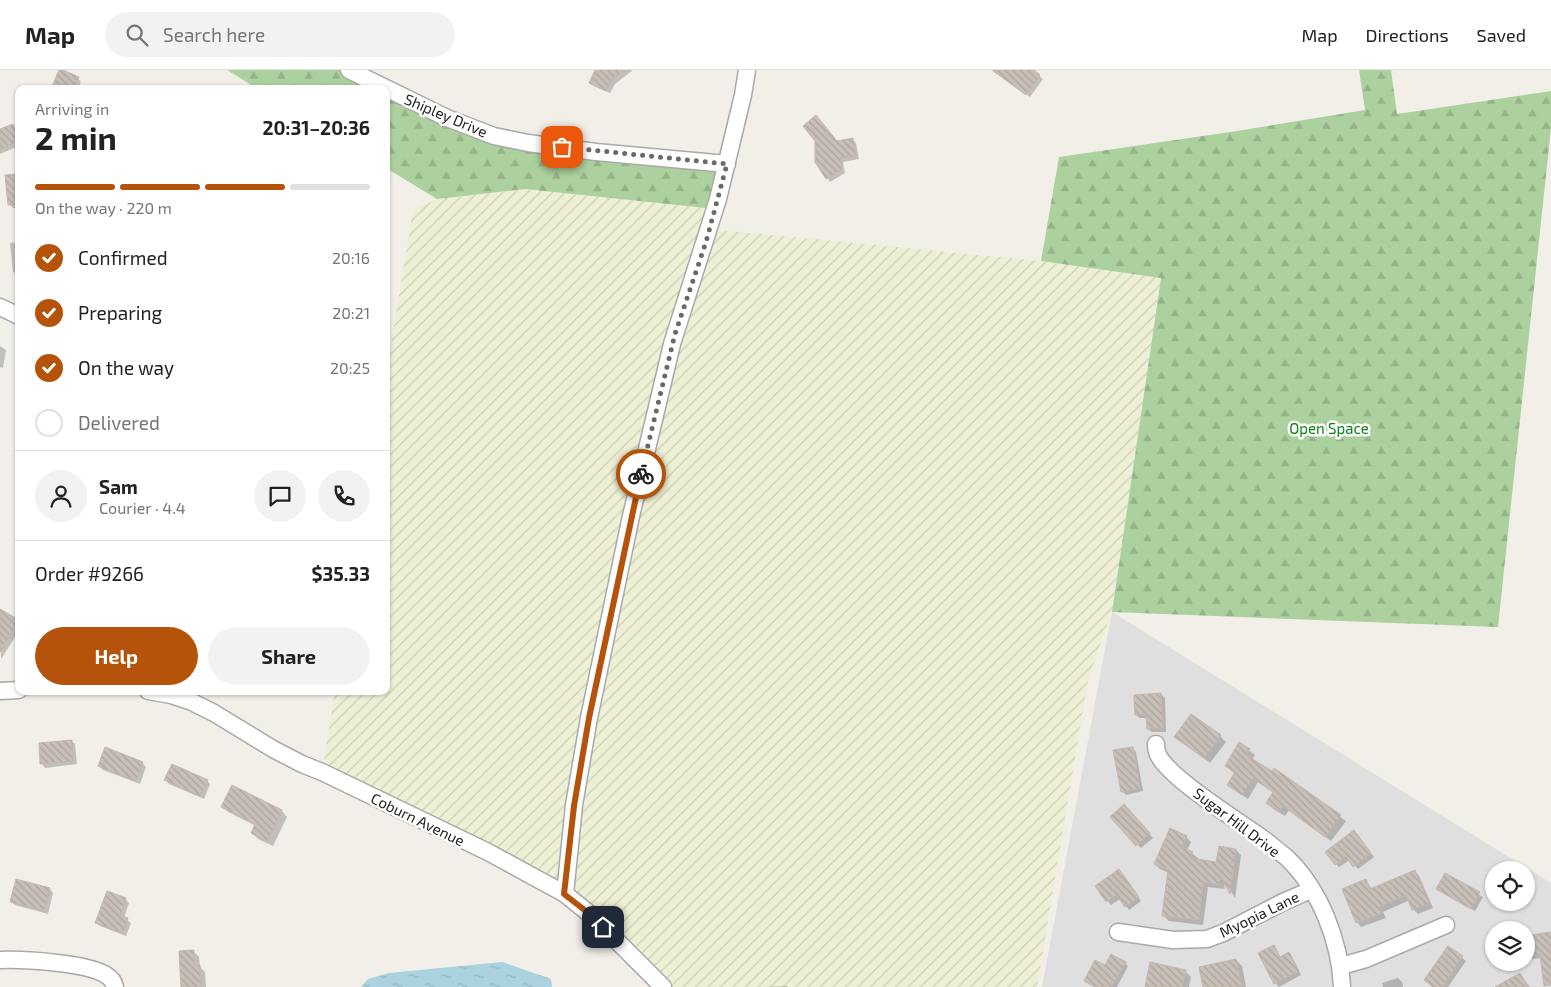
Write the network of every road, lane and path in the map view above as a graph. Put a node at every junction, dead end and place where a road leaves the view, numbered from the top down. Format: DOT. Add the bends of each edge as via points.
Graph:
graph roads {
  1 [pos="349,70"];
  2 [pos="747,70"];
  3 [pos="380,85"];
  4 [pos="390,90"];
  5 [pos="727,164"];
  6 [pos="0,307"];
  7 [pos="15,314"];
  8 [pos="15,690"];
  9 [pos="0,691"];
  10 [pos="171,695"];
  11 [pos="1156,744"];
  12 [pos="1311,890"];
  13 [pos="564,894"];
  14 [pos="1446,925"];
  15 [pos="1118,932"];
  16 [pos="0,960"];
  17 [pos="1341,966"];
  18 [pos="114,984"];
  19 [pos="663,987"];
  20 [pos="1342,987"];
  1 -- 3 [label="street, Shipley Drive"];
  2 -- 5 [label="street"];
  4 -- 5 [label="street, Shipley Drive" via="447,118 494,136 596,152"];
  5 -- 13 [label="street" via="706,242 672,344 633,506 589,718"];
  6 -- 7 [label="street"];
  8 -- 9 [label="street"];
  10 -- 13 [label="street, Coburn Avenue" via="192,702 302,764 488,852"];
  11 -- 12 [label="street, Sugar Hill Drive" via="1157,752 1173,772 1287,858"];
  12 -- 15 [label="street, Myopia Lane" via="1207,938 1173,940"];
  12 -- 17 [label="street, Sugar Hill Drive" via="1325,916"];
  13 -- 19 [label="street, Coburn Avenue" via="591,915"];
  14 -- 17 [label="street" via="1366,959"];
  16 -- 18 [label="street" via="40,961 95,970"];
  17 -- 20 [label="street, Sugar Hill Drive"];
}
